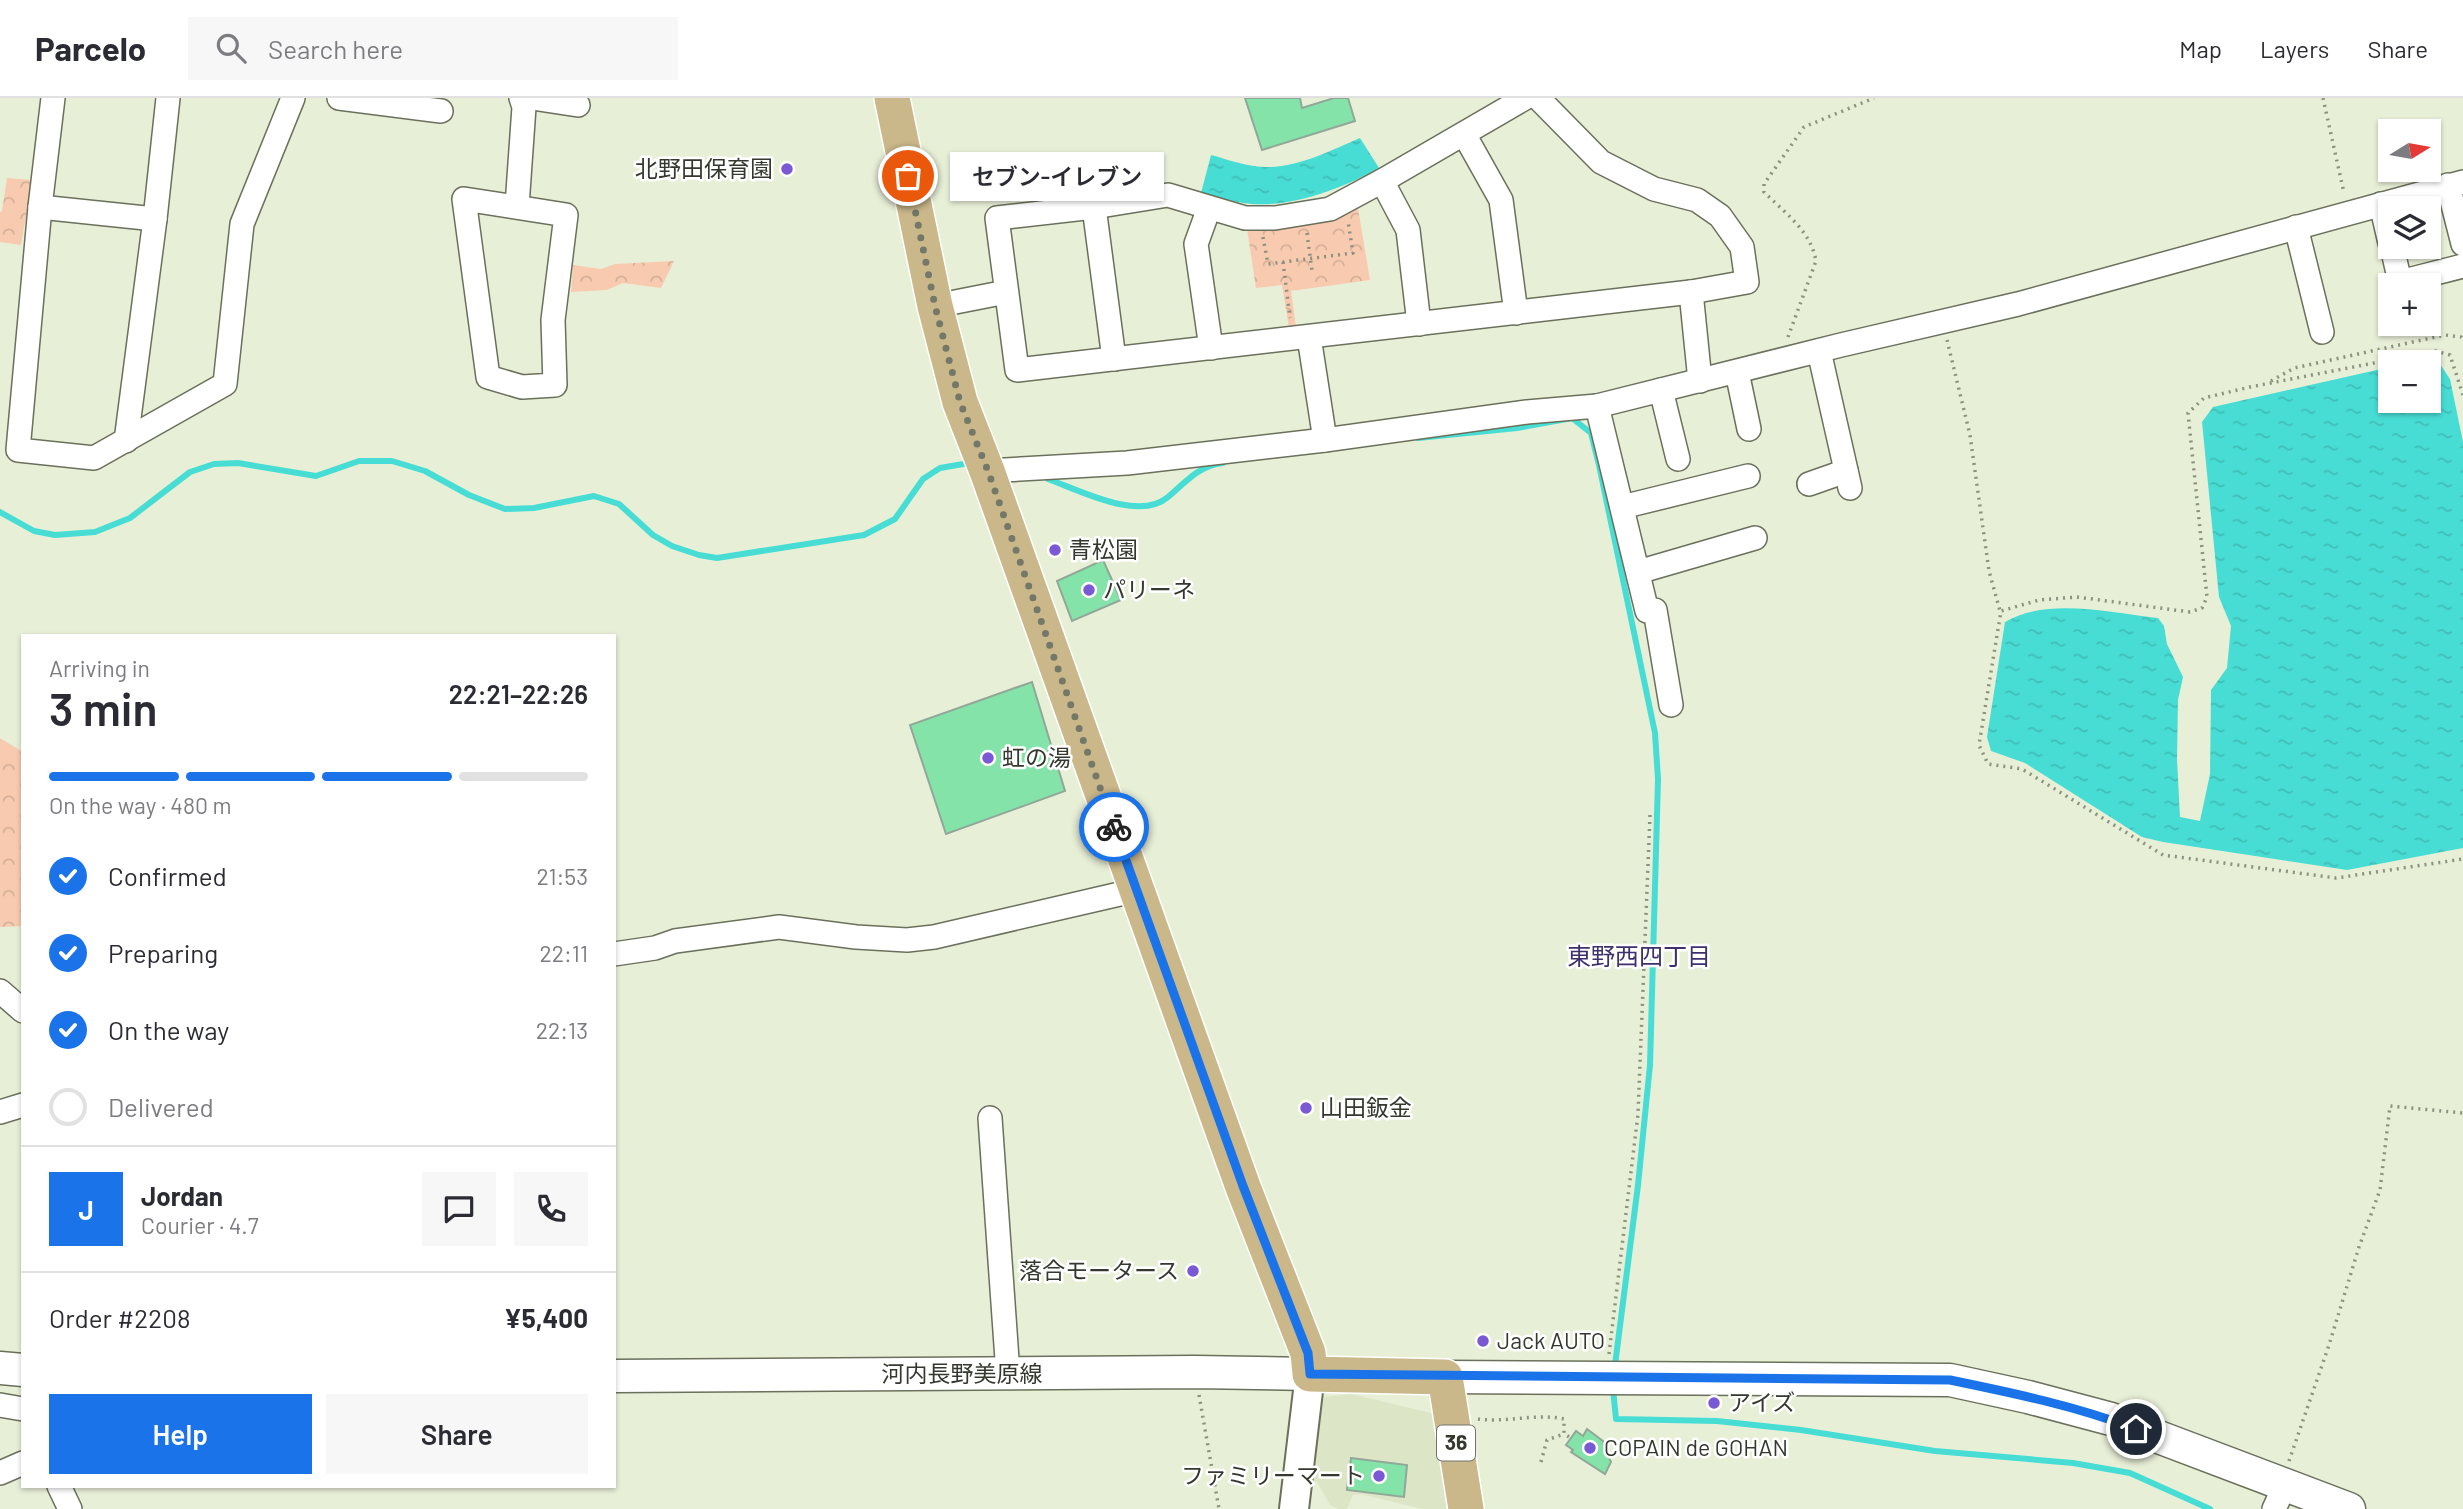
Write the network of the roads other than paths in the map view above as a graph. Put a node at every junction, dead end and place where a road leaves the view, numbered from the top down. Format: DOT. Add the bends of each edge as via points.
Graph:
graph roads {
  1 [pos="53,98"];
  2 [pos="168,98"];
  3 [pos="293,98"];
  4 [pos="339,98"];
  5 [pos="521,98"];
  6 [pos="532,98"];
  7 [pos="892,98"];
  8 [pos="1525,98"];
  9 [pos="1538,98"];
  10 [pos="578,105"];
  11 [pos="441,111"];
  12 [pos="1464,134"];
  13 [pos="1382,181"];
  14 [pos="2456,184"];
  15 [pos="2411,196"];
  16 [pos="2378,205"];
  17 [pos="517,206"];
  18 [pos="40,207"];
  19 [pos="1094,207"];
  20 [pos="1209,208"];
  21 [pos="155,219"];
  22 [pos="2296,227"];
  23 [pos="2463,244"];
  24 [pos="2394,259"];
  25 [pos="2463,266"];
  26 [pos="1006,292"];
  27 [pos="1691,292"];
  28 [pos="935,306"];
  29 [pos="1516,313"];
  30 [pos="2325,318"];
  31 [pos="1419,324"];
  32 [pos="1302,337"];
  33 [pos="1211,348"];
  34 [pos="1819,351"];
  35 [pos="1114,359"];
  36 [pos="1737,372"];
  37 [pos="1700,382"];
  38 [pos="1661,390"];
  39 [pos="1597,406"];
  40 [pos="1749,429"];
  41 [pos="1325,440"];
  42 [pos="125,441"];
  43 [pos="1678,459"];
  44 [pos="988,471"];
  45 [pos="1748,476"];
  46 [pos="1809,484"];
  47 [pos="1622,507"];
  48 [pos="1755,538"];
  49 [pos="1638,572"];
  50 [pos="1671,705"];
  51 [pos="1137,890"];
  52 [pos="616,954"];
  53 [pos="0,990"];
  54 [pos="21,1009"];
  55 [pos="21,1106"];
  56 [pos="0,1112"];
  57 [pos="990,1118"];
  58 [pos="0,1368"];
  59 [pos="21,1370"];
  60 [pos="1008,1374"];
  61 [pos="1310,1374"];
  62 [pos="616,1376"];
  63 [pos="1446,1377"];
  64 [pos="0,1405"];
  65 [pos="21,1409"];
  66 [pos="21,1464"];
  67 [pos="0,1473"];
  68 [pos="60,1488"];
  69 [pos="2280,1492"];
  70 [pos="70,1509"];
  71 [pos="1294,1509"];
  72 [pos="1466,1509"];
  73 [pos="2349,1509"];
  1 -- 18 [label="street"];
  2 -- 21 [label="street"];
  3 -- 42 [label="street" via="242,225 225,384"];
  4 -- 11 [label="street"];
  5 -- 17 [label="street"];
  6 -- 10 [label="street"];
  7 -- 28 [label="main road"];
  8 -- 12 [label="street"];
  9 -- 27 [label="street" via="1601,162 1654,189 1697,200 1720,216 1742,247 1747,282"];
  12 -- 13 [label="street"];
  12 -- 29 [label="street" via="1501,200"];
  13 -- 20 [label="street" via="1330,209 1245,218"];
  13 -- 31 [label="street" via="1408,229"];
  14 -- 15 [label="street"];
  14 -- 23 [label="street"];
  16 -- 22 [label="street"];
  17 -- 17 [label="street" via="464,199 488,377 522,387 555,385 553,320 566,215"];
  18 -- 21 [label="street"];
  18 -- 42 [label="street" via="18,450 94,457"];
  19 -- 20 [label="street" via="1168,195"];
  19 -- 26 [label="street" via="997,218"];
  19 -- 35 [label="street"];
  20 -- 33 [label="street" via="1196,244"];
  21 -- 42 [label="street"];
  22 -- 30 [label="street"];
  22 -- 34 [label="street" via="2018,304"];
  24 -- 25 [label="street" via="2400,282"];
  26 -- 28 [label="street"];
  26 -- 35 [label="street" via="1017,370"];
  27 -- 29 [label="street"];
  27 -- 37 [label="street"];
  28 -- 44 [label="main road" via="960,402"];
  29 -- 31 [label="street"];
  31 -- 32 [label="street"];
  32 -- 33 [label="street"];
  32 -- 41 [label="street"];
  33 -- 35 [label="street"];
  34 -- 36 [label="street"];
  34 -- 46 [label="street" via="1848,480"];
  36 -- 37 [label="street"];
  36 -- 40 [label="street"];
  37 -- 38 [label="street"];
  38 -- 39 [label="street"];
  38 -- 43 [label="street"];
  39 -- 41 [label="street"];
  39 -- 47 [label="street"];
  41 -- 44 [label="street" via="1127,463"];
  44 -- 51 [label="main road"];
  45 -- 47 [label="street"];
  47 -- 49 [label="street"];
  48 -- 49 [label="street"];
  49 -- 50 [label="street" via="1647,611 1655,610"];
  51 -- 52 [label="street" via="934,937 869,938 779,927"];
  51 -- 61 [label="main road" via="1308,1353"];
  53 -- 54 [label="street"];
  55 -- 56 [label="street"];
  57 -- 60 [label="street"];
  58 -- 59 [label="main road"];
  60 -- 61 [label="main road, 河内長野美原線"];
  60 -- 62 [label="main road, 河内長野美原線"];
  61 -- 63 [label="main road"];
  61 -- 71 [label="street"];
  63 -- 69 [label="main road" via="1950,1380 2111,1419"];
  63 -- 72 [label="main road, 36"];
  64 -- 65 [label="street"];
  66 -- 67 [label="street"];
  68 -- 70 [label="street"];
  69 -- 73 [label="main road"];
}
